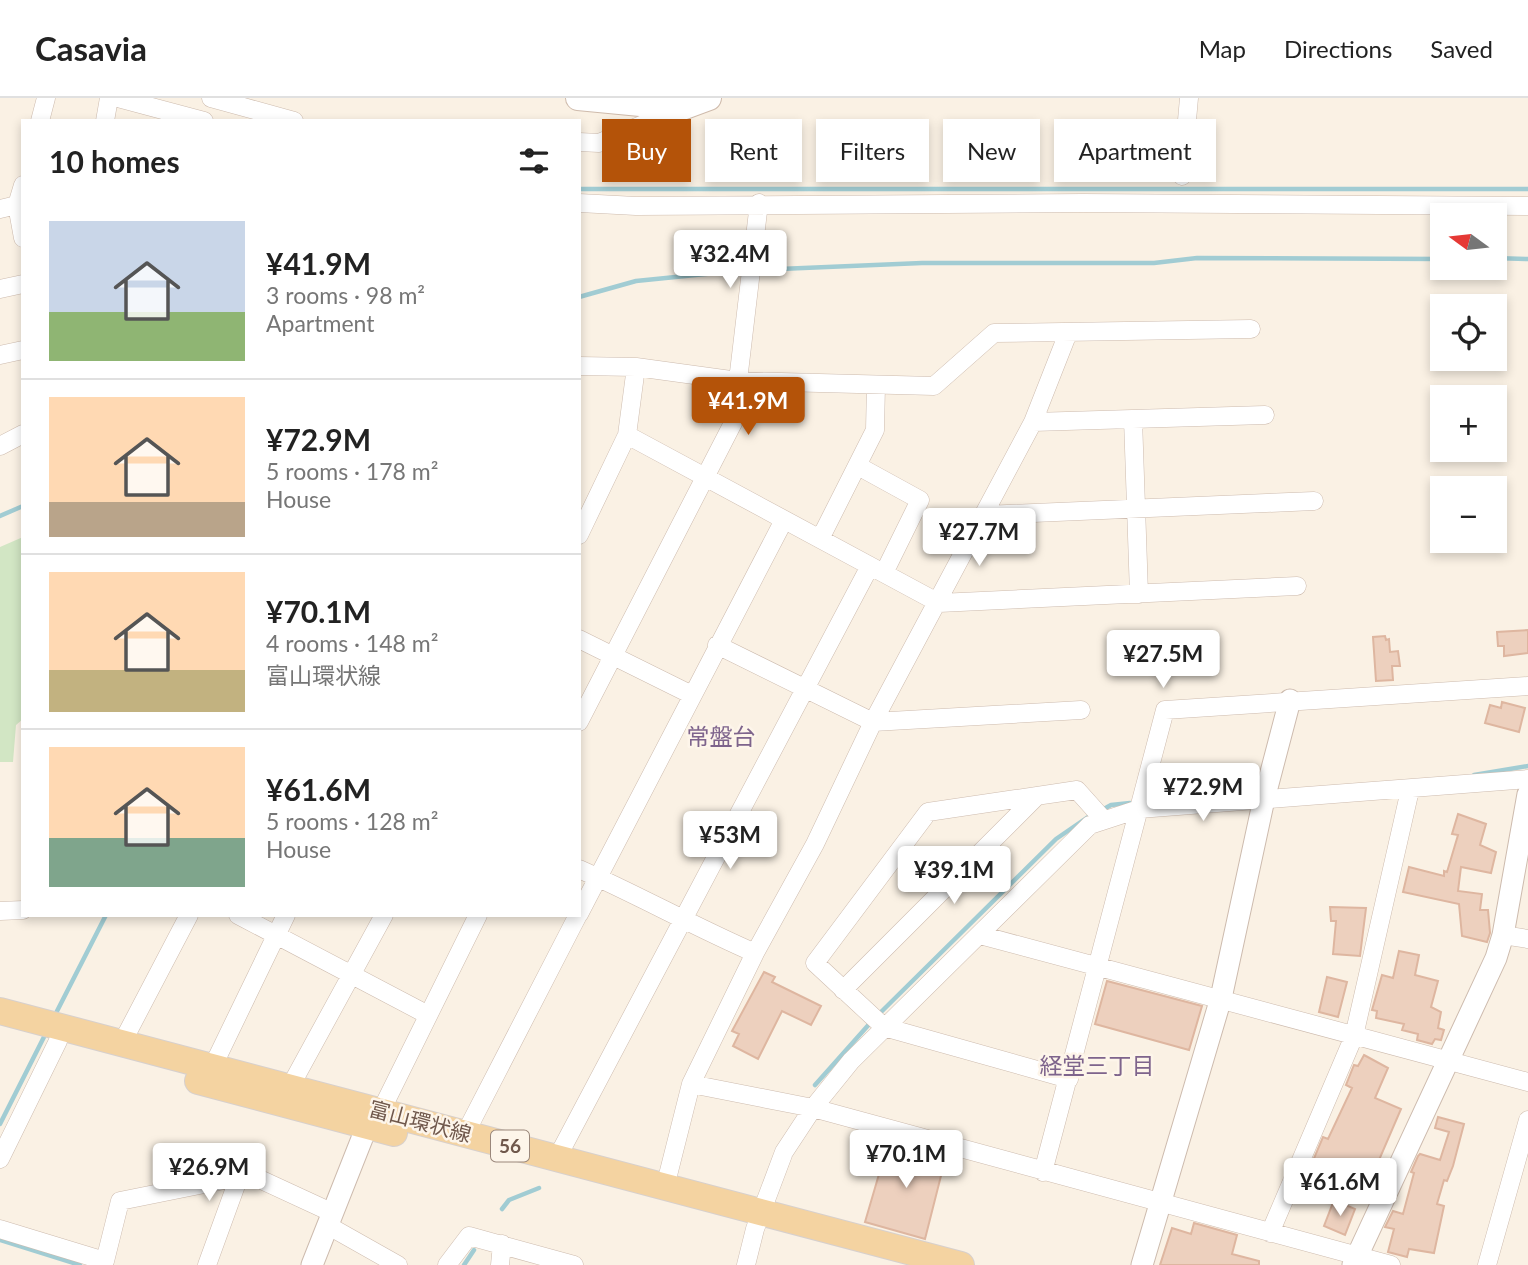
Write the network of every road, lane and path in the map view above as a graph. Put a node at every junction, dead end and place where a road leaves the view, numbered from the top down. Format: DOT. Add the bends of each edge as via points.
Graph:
graph roads {
  1 [pos="46,98"];
  2 [pos="110,98"];
  3 [pos="118,98"];
  4 [pos="211,98"];
  5 [pos="579,98"];
  6 [pos="709,98"];
  7 [pos="1189,98"];
  8 [pos="682,108"];
  9 [pos="41,119"];
  10 [pos="105,119"];
  11 [pos="197,119"];
  12 [pos="287,119"];
  13 [pos="1187,119"];
  14 [pos="581,142"];
  15 [pos="21,188"];
  16 [pos="581,202"];
  17 [pos="759,203"];
  18 [pos="1528,206"];
  19 [pos="9,207"];
  20 [pos="21,234"];
  21 [pos="21,284"];
  22 [pos="0,289"];
  23 [pos="1251,328"];
  24 [pos="1068,333"];
  25 [pos="21,350"];
  26 [pos="0,355"];
  27 [pos="581,366"];
  28 [pos="636,367"];
  29 [pos="738,381"];
  30 [pos="876,385"];
  31 [pos="1265,415"];
  32 [pos="1133,419"];
  33 [pos="1033,422"];
  34 [pos="21,435"];
  35 [pos="626,435"];
  36 [pos="0,446"];
  37 [pos="858,466"];
  38 [pos="704,477"];
  39 [pos="1314,501"];
  40 [pos="586,503"];
  41 [pos="1136,509"];
  42 [pos="985,515"];
  43 [pos="785,520"];
  44 [pos="581,526"];
  45 [pos="820,539"];
  46 [pos="877,569"];
  47 [pos="1297,586"];
  48 [pos="1139,594"];
  49 [pos="939,603"];
  50 [pos="581,640"];
  51 [pos="717,645"];
  52 [pos="612,656"];
  53 [pos="804,686"];
  54 [pos="1528,686"];
  55 [pos="692,695"];
  56 [pos="1290,700"];
  57 [pos="1081,710"];
  58 [pos="581,718"];
  59 [pos="873,722"];
  60 [pos="1528,779"];
  61 [pos="1410,790"];
  62 [pos="1037,796"];
  63 [pos="1264,799"];
  64 [pos="1527,805"];
  65 [pos="1139,809"];
  66 [pos="1103,819"];
  67 [pos="581,870"];
  68 [pos="598,877"];
  69 [pos="21,910"];
  70 [pos="581,910"];
  71 [pos="0,911"];
  72 [pos="187,917"];
  73 [pos="242,917"];
  74 [pos="285,917"];
  75 [pos="383,917"];
  76 [pos="477,917"];
  77 [pos="577,917"];
  78 [pos="682,921"];
  79 [pos="275,935"];
  80 [pos="980,935"];
  81 [pos="1503,935"];
  82 [pos="1528,939"];
  83 [pos="755,953"];
  84 [pos="1097,968"];
  85 [pos="351,974"];
  86 [pos="843,990"];
  87 [pos="1221,998"];
  88 [pos="0,1011"];
  89 [pos="428,1015"];
  90 [pos="0,1026"];
  91 [pos="884,1027"];
  92 [pos="48,1032"];
  93 [pos="1353,1036"];
  94 [pos="123,1041"];
  95 [pos="1446,1060"];
  96 [pos="214,1066"];
  97 [pos="1069,1079"];
  98 [pos="1528,1082"];
  99 [pos="691,1084"];
  100 [pos="290,1087"];
  101 [pos="813,1108"];
  102 [pos="374,1119"];
  103 [pos="1528,1120"];
  104 [pos="466,1134"];
  105 [pos="557,1158"];
  106 [pos="0,1159"];
  107 [pos="1043,1172"];
  108 [pos="239,1177"];
  109 [pos="665,1187"];
  110 [pos="1161,1205"];
  111 [pos="330,1219"];
  112 [pos="758,1221"];
  113 [pos="0,1229"];
  114 [pos="1270,1233"];
  115 [pos="502,1244"];
  116 [pos="1355,1260"];
  117 [pos="207,1265"];
  118 [pos="312,1265"];
  119 [pos="398,1265"];
  120 [pos="447,1265"];
  121 [pos="500,1265"];
  122 [pos="574,1265"];
  123 [pos="746,1265"];
  124 [pos="893,1265"];
  125 [pos="961,1265"];
  126 [pos="1142,1265"];
  127 [pos="1391,1265"];
  128 [pos="1487,1265"];
  1 -- 9 [label="street"];
  2 -- 10 [label="street"];
  3 -- 11 [label="street"];
  4 -- 12 [label="street"];
  5 -- 8 [label="main road"];
  6 -- 8 [label="main road"];
  7 -- 13 [label="street"];
  8 -- 14 [label="street" via="599,143"];
  15 -- 19 [label="street"];
  16 -- 17 [label="street" via="636,206"];
  17 -- 18 [label="street"];
  17 -- 29 [label="street"];
  19 -- 20 [label="street"];
  21 -- 22 [label="street"];
  23 -- 24 [label="street"];
  24 -- 30 [label="street" via="994,333 934,386"];
  24 -- 33 [label="street"];
  25 -- 26 [label="street"];
  27 -- 28 [label="street"];
  28 -- 29 [label="street"];
  28 -- 35 [label="street"];
  29 -- 30 [label="street"];
  29 -- 38 [label="street" via="733,424"];
  30 -- 37 [label="street" via="875,430"];
  31 -- 32 [label="street"];
  32 -- 33 [label="street"];
  32 -- 41 [label="street"];
  33 -- 42 [label="street"];
  34 -- 36 [label="street"];
  35 -- 38 [label="street"];
  35 -- 40 [label="street"];
  37 -- 45 [label="street"];
  37 -- 46 [label="street" via="920,500"];
  38 -- 43 [label="street"];
  38 -- 52 [label="street"];
  39 -- 41 [label="street"];
  40 -- 44 [label="street"];
  41 -- 42 [label="street"];
  41 -- 48 [label="street"];
  42 -- 49 [label="street"];
  43 -- 45 [label="street"];
  43 -- 51 [label="street"];
  45 -- 46 [label="street"];
  46 -- 49 [label="street"];
  46 -- 53 [label="street"];
  47 -- 48 [label="street"];
  48 -- 49 [label="street"];
  49 -- 59 [label="street"];
  50 -- 52 [label="street"];
  51 -- 53 [label="street"];
  51 -- 55 [label="street"];
  52 -- 55 [label="street"];
  52 -- 58 [label="street"];
  53 -- 59 [label="street"];
  53 -- 78 [label="street"];
  54 -- 56 [label="street"];
  55 -- 68 [label="street"];
  56 -- 63 [label="street"];
  56 -- 65 [label="street" via="1165,710"];
  57 -- 59 [label="street"];
  59 -- 83 [label="street" via="815,844"];
  60 -- 61 [label="street"];
  61 -- 63 [label="street"];
  61 -- 93 [label="street"];
  62 -- 66 [label="street" via="1077,790"];
  62 -- 86 [label="street"];
  62 -- 86 [label="street" via="928,812 816,963"];
  63 -- 65 [label="street"];
  63 -- 87 [label="street"];
  64 -- 81 [label="street"];
  65 -- 66 [label="street"];
  65 -- 84 [label="street"];
  66 -- 80 [label="street" via="1069,844"];
  67 -- 68 [label="street"];
  68 -- 70 [label="street"];
  68 -- 78 [label="street" via="663,906"];
  69 -- 71 [label="street"];
  72 -- 94 [label="street"];
  73 -- 79 [label="street"];
  74 -- 79 [label="street"];
  75 -- 85 [label="street"];
  76 -- 89 [label="street"];
  77 -- 104 [label="street"];
  78 -- 83 [label="street"];
  78 -- 105 [label="street"];
  79 -- 85 [label="street"];
  79 -- 96 [label="street"];
  80 -- 84 [label="street"];
  80 -- 91 [label="street"];
  81 -- 82 [label="street"];
  81 -- 95 [label="street"];
  83 -- 99 [label="street"];
  84 -- 87 [label="street"];
  84 -- 97 [label="street"];
  85 -- 89 [label="street"];
  85 -- 100 [label="street"];
  86 -- 91 [label="street"];
  87 -- 93 [label="street"];
  87 -- 110 [label="street"];
  88 -- 92 [label="main road, 富山環状線 / 56"];
  89 -- 102 [label="street"];
  90 -- 92 [label="main road, 富山環状線 / 56"];
  91 -- 97 [label="street"];
  91 -- 101 [label="street"];
  92 -- 94 [label="main road, 富山環状線 / 56"];
  92 -- 102 [label="main road, 富山環状線 / 56"];
  92 -- 106 [label="street"];
  93 -- 95 [label="street"];
  93 -- 114 [label="street"];
  94 -- 96 [label="main road, 富山環状線 / 56"];
  95 -- 98 [label="street"];
  95 -- 116 [label="street"];
  96 -- 100 [label="main road, 富山環状線 / 56"];
  97 -- 107 [label="street"];
  99 -- 101 [label="street"];
  99 -- 109 [label="street"];
  100 -- 102 [label="main road, 富山環状線 / 56"];
  101 -- 107 [label="street"];
  101 -- 112 [label="street" via="784,1152"];
  102 -- 104 [label="main road, 富山環状線 / 56"];
  102 -- 111 [label="street"];
  102 -- 112 [label="main road, 富山環状線 / 56"];
  103 -- 128 [label="street"];
  104 -- 105 [label="main road, 富山環状線 / 56"];
  105 -- 109 [label="main road, 富山環状線 / 56"];
  107 -- 110 [label="street"];
  108 -- 111 [label="street" via="255,1177"];
  108 -- 113 [label="street" via="120,1201 105,1261"];
  108 -- 117 [label="street"];
  109 -- 112 [label="main road, 富山環状線 / 56"];
  110 -- 114 [label="street"];
  110 -- 126 [label="street"];
  111 -- 118 [label="street"];
  111 -- 119 [label="street"];
  112 -- 123 [label="street"];
  112 -- 124 [label="main road, 富山環状線 / 56"];
  112 -- 125 [label="main road, 富山環状線 / 56"];
  114 -- 116 [label="street"];
  115 -- 120 [label="street" via="470,1236"];
  115 -- 121 [label="street"];
  115 -- 122 [label="street"];
  116 -- 127 [label="street"];
}
